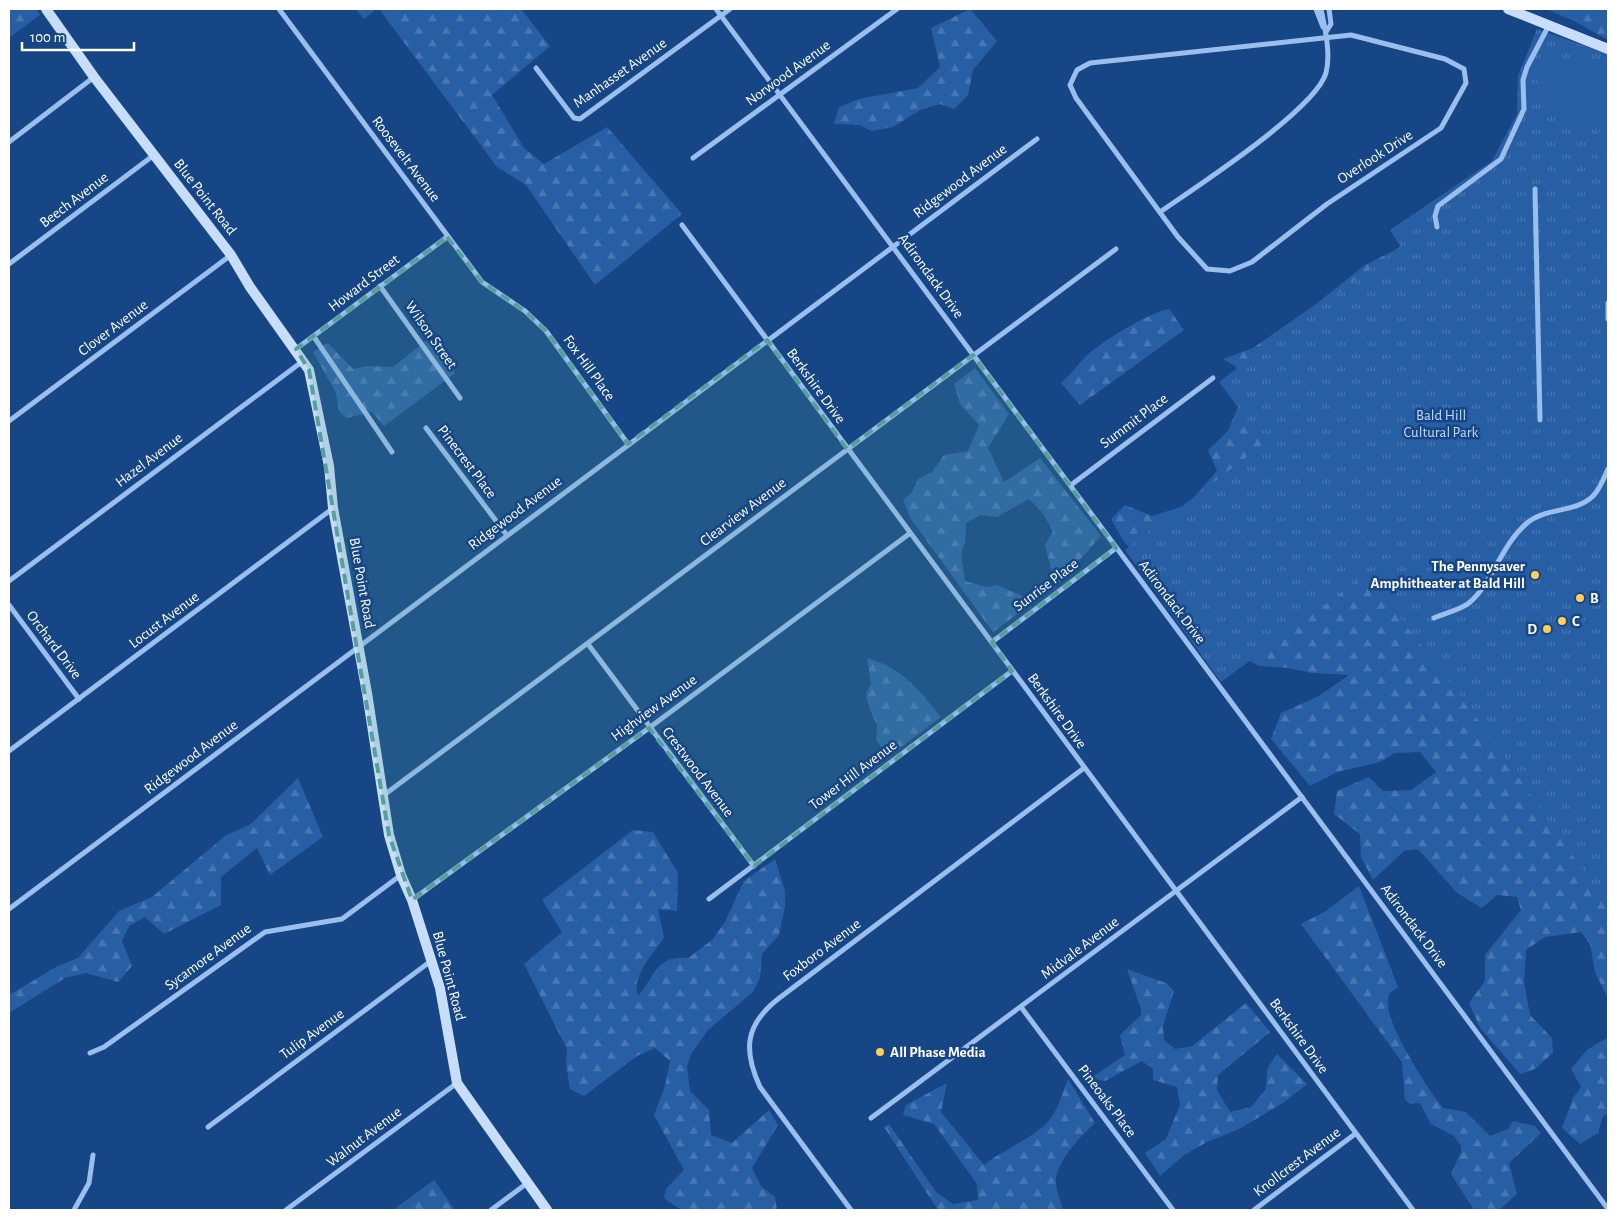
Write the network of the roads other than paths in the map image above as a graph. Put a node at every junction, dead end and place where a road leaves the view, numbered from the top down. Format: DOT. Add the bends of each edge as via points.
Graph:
graph roads {
  1 [pos="46,9"];
  2 [pos="279,9"];
  3 [pos="716,9"];
  4 [pos="730,9"];
  5 [pos="897,9"];
  6 [pos="1316,9"];
  7 [pos="1321,9"];
  8 [pos="1329,9"];
  9 [pos="1508,9"];
  10 [pos="721,15"];
  11 [pos="1549,25"];
  12 [pos="1326,32"];
  13 [pos="1325,40"];
  14 [pos="1608,49"];
  15 [pos="536,68"];
  16 [pos="94,77"];
  17 [pos="781,94"];
  18 [pos="1037,139"];
  19 [pos="9,142"];
  20 [pos="154,156"];
  21 [pos="693,158"];
  22 [pos="1536,189"];
  23 [pos="1160,212"];
  24 [pos="682,225"];
  25 [pos="1437,227"];
  26 [pos="448,237"];
  27 [pos="893,246"];
  28 [pos="1116,249"];
  29 [pos="232,255"];
  30 [pos="9,264"];
  31 [pos="380,286"];
  32 [pos="1608,303"];
  33 [pos="525,311"];
  34 [pos="1608,319"];
  35 [pos="314,337"];
  36 [pos="767,340"];
  37 [pos="296,349"];
  38 [pos="973,355"];
  39 [pos="304,360"];
  40 [pos="1213,378"];
  41 [pos="460,398"];
  42 [pos="1540,420"];
  43 [pos="9,421"];
  44 [pos="426,428"];
  45 [pos="628,444"];
  46 [pos="847,449"];
  47 [pos="392,452"];
  48 [pos="1608,470"];
  49 [pos="1071,485"];
  50 [pos="333,508"];
  51 [pos="506,534"];
  52 [pos="909,534"];
  53 [pos="1116,548"];
  54 [pos="9,581"];
  55 [pos="9,605"];
  56 [pos="1434,618"];
  57 [pos="992,642"];
  58 [pos="588,644"];
  59 [pos="358,648"];
  60 [pos="1012,671"];
  61 [pos="80,699"];
  62 [pos="649,728"];
  63 [pos="9,752"];
  64 [pos="1084,768"];
  65 [pos="384,795"];
  66 [pos="1302,797"];
  67 [pos="754,866"];
  68 [pos="400,875"];
  69 [pos="1177,891"];
  70 [pos="709,899"];
  71 [pos="412,900"];
  72 [pos="9,908"];
  73 [pos="431,961"];
  74 [pos="1021,1007"];
  75 [pos="90,1053"];
  76 [pos="457,1084"];
  77 [pos="871,1118"];
  78 [pos="208,1127"];
  79 [pos="1355,1134"];
  80 [pos="93,1155"];
  81 [pos="526,1184"];
  82 [pos="1607,1208"];
  83 [pos="74,1210"];
  84 [pos="286,1210"];
  85 [pos="491,1210"];
  86 [pos="547,1210"];
  87 [pos="851,1210"];
  88 [pos="1173,1210"];
  89 [pos="1254,1210"];
  90 [pos="1413,1210"];
  91 [pos="1600,1210"];
  1 -- 16 [label="street, Blue Point Road"];
  2 -- 26 [label="street, Roosevelt Avenue"];
  3 -- 10 [label="street, Adirondack Drive"];
  4 -- 10 [label="street, Manhasset Avenue"];
  5 -- 17 [label="street, Norwood Avenue"];
  6 -- 12 [label="street"];
  7 -- 12 [label="street"];
  8 -- 12 [label="street" via="1331,24"];
  9 -- 11 [label="street"];
  10 -- 15 [label="street, Manhasset Avenue" via="580,119 574,118"];
  10 -- 17 [label="street, Adirondack Drive"];
  11 -- 14 [label="street"];
  11 -- 25 [label="street" via="1527,67 1523,80 1524,109 1501,159 1438,206 1435,216"];
  12 -- 13 [label="street"];
  13 -- 23 [label="street" via="1329,56 1325,75 1306,104"];
  13 -- 23 [label="street, Overlook Drive" via="1132,57 1090,63 1077,70 1070,85 1076,98"];
  13 -- 23 [label="street, Overlook Drive" via="1350,35 1445,59 1464,69 1466,83 1441,128 1326,204 1252,262 1230,271 1207,269 1178,238"];
  16 -- 19 [label="street"];
  16 -- 20 [label="street, Blue Point Road"];
  17 -- 21 [label="street, Norwood Avenue"];
  17 -- 27 [label="street, Adirondack Drive"];
  18 -- 27 [label="street, Ridgewood Avenue"];
  20 -- 29 [label="street, Blue Point Road"];
  20 -- 30 [label="street, Beech Avenue"];
  22 -- 42 [label="street"];
  24 -- 36 [label="street, Berkshire Drive"];
  26 -- 31 [label="street, Howard Street"];
  26 -- 33 [label="street, Roosevelt Avenue" via="482,282"];
  27 -- 36 [label="street, Ridgewood Avenue"];
  27 -- 38 [label="street, Adirondack Drive"];
  28 -- 38 [label="street, Clearview Avenue"];
  29 -- 37 [label="street, Blue Point Road" via="250,287"];
  29 -- 43 [label="street, Clover Avenue"];
  31 -- 35 [label="street, Howard Street"];
  31 -- 41 [label="street, Wilson Street"];
  32 -- 34 [label="street"];
  33 -- 45 [label="street, Fox Hill Place" via="546,332"];
  35 -- 37 [label="street, Howard Street"];
  35 -- 47 [label="street"];
  36 -- 45 [label="street, Ridgewood Avenue"];
  36 -- 46 [label="street, Berkshire Drive"];
  37 -- 39 [label="street, Blue Point Road"];
  38 -- 46 [label="street, Clearview Avenue"];
  38 -- 49 [label="street, Adirondack Drive"];
  39 -- 50 [label="street, Blue Point Road" via="310,370 327,456"];
  39 -- 54 [label="street, Hazel Avenue"];
  40 -- 49 [label="street, Summit Place"];
  44 -- 51 [label="street, Pinecrest Place"];
  45 -- 51 [label="street, Ridgewood Avenue"];
  46 -- 52 [label="street, Berkshire Drive"];
  46 -- 58 [label="street, Clearview Avenue"];
  48 -- 56 [label="street" via="1587,501 1541,513 1527,523 1510,540 1477,595 1466,604"];
  49 -- 53 [label="street, Adirondack Drive"];
  50 -- 59 [label="street, Blue Point Road"];
  50 -- 61 [label="street, Locust Avenue"];
  51 -- 59 [label="street, Ridgewood Avenue"];
  52 -- 57 [label="street, Berkshire Drive"];
  52 -- 62 [label="street, Highview Avenue"];
  53 -- 57 [label="street, Sunrise Place"];
  53 -- 66 [label="street, Adirondack Drive"];
  55 -- 61 [label="street, Orchard Drive"];
  57 -- 60 [label="street, Berkshire Drive"];
  58 -- 62 [label="street, Crestwood Avenue"];
  58 -- 65 [label="street, Clearview Avenue"];
  59 -- 65 [label="street, Blue Point Road"];
  59 -- 72 [label="street, Ridgewood Avenue"];
  60 -- 64 [label="street, Berkshire Drive"];
  60 -- 67 [label="street, Tower Hill Avenue"];
  61 -- 63 [label="street, Locust Avenue"];
  62 -- 67 [label="street, Crestwood Avenue"];
  62 -- 71 [label="street, Highview Avenue"];
  64 -- 69 [label="street, Berkshire Drive"];
  64 -- 87 [label="street, Foxboro Avenue" via="778,999 758,1018 749,1040 749,1055 760,1087"];
  65 -- 68 [label="street, Blue Point Road" via="389,835"];
  66 -- 69 [label="street, Midvale Avenue"];
  66 -- 82 [label="street, Adirondack Drive"];
  67 -- 70 [label="street, Tower Hill Avenue"];
  68 -- 71 [label="street, Blue Point Road"];
  68 -- 75 [label="street, Sycamore Avenue" via="342,919 265,932 104,1047"];
  69 -- 74 [label="street, Midvale Avenue"];
  69 -- 79 [label="street, Berkshire Drive"];
  71 -- 73 [label="street, Blue Point Road"];
  73 -- 76 [label="street, Blue Point Road" via="440,988"];
  73 -- 78 [label="street, Tulip Avenue"];
  74 -- 77 [label="street, Midvale Avenue"];
  74 -- 88 [label="street, Pineoaks Place"];
  76 -- 81 [label="street, Blue Point Road"];
  76 -- 84 [label="street, Walnut Avenue"];
  79 -- 89 [label="street, Knollcrest Avenue"];
  79 -- 90 [label="street, Berkshire Drive"];
  80 -- 83 [label="street" via="89,1183"];
  81 -- 85 [label="street"];
  81 -- 86 [label="street, Blue Point Road"];
  82 -- 91 [label="street"];
}
